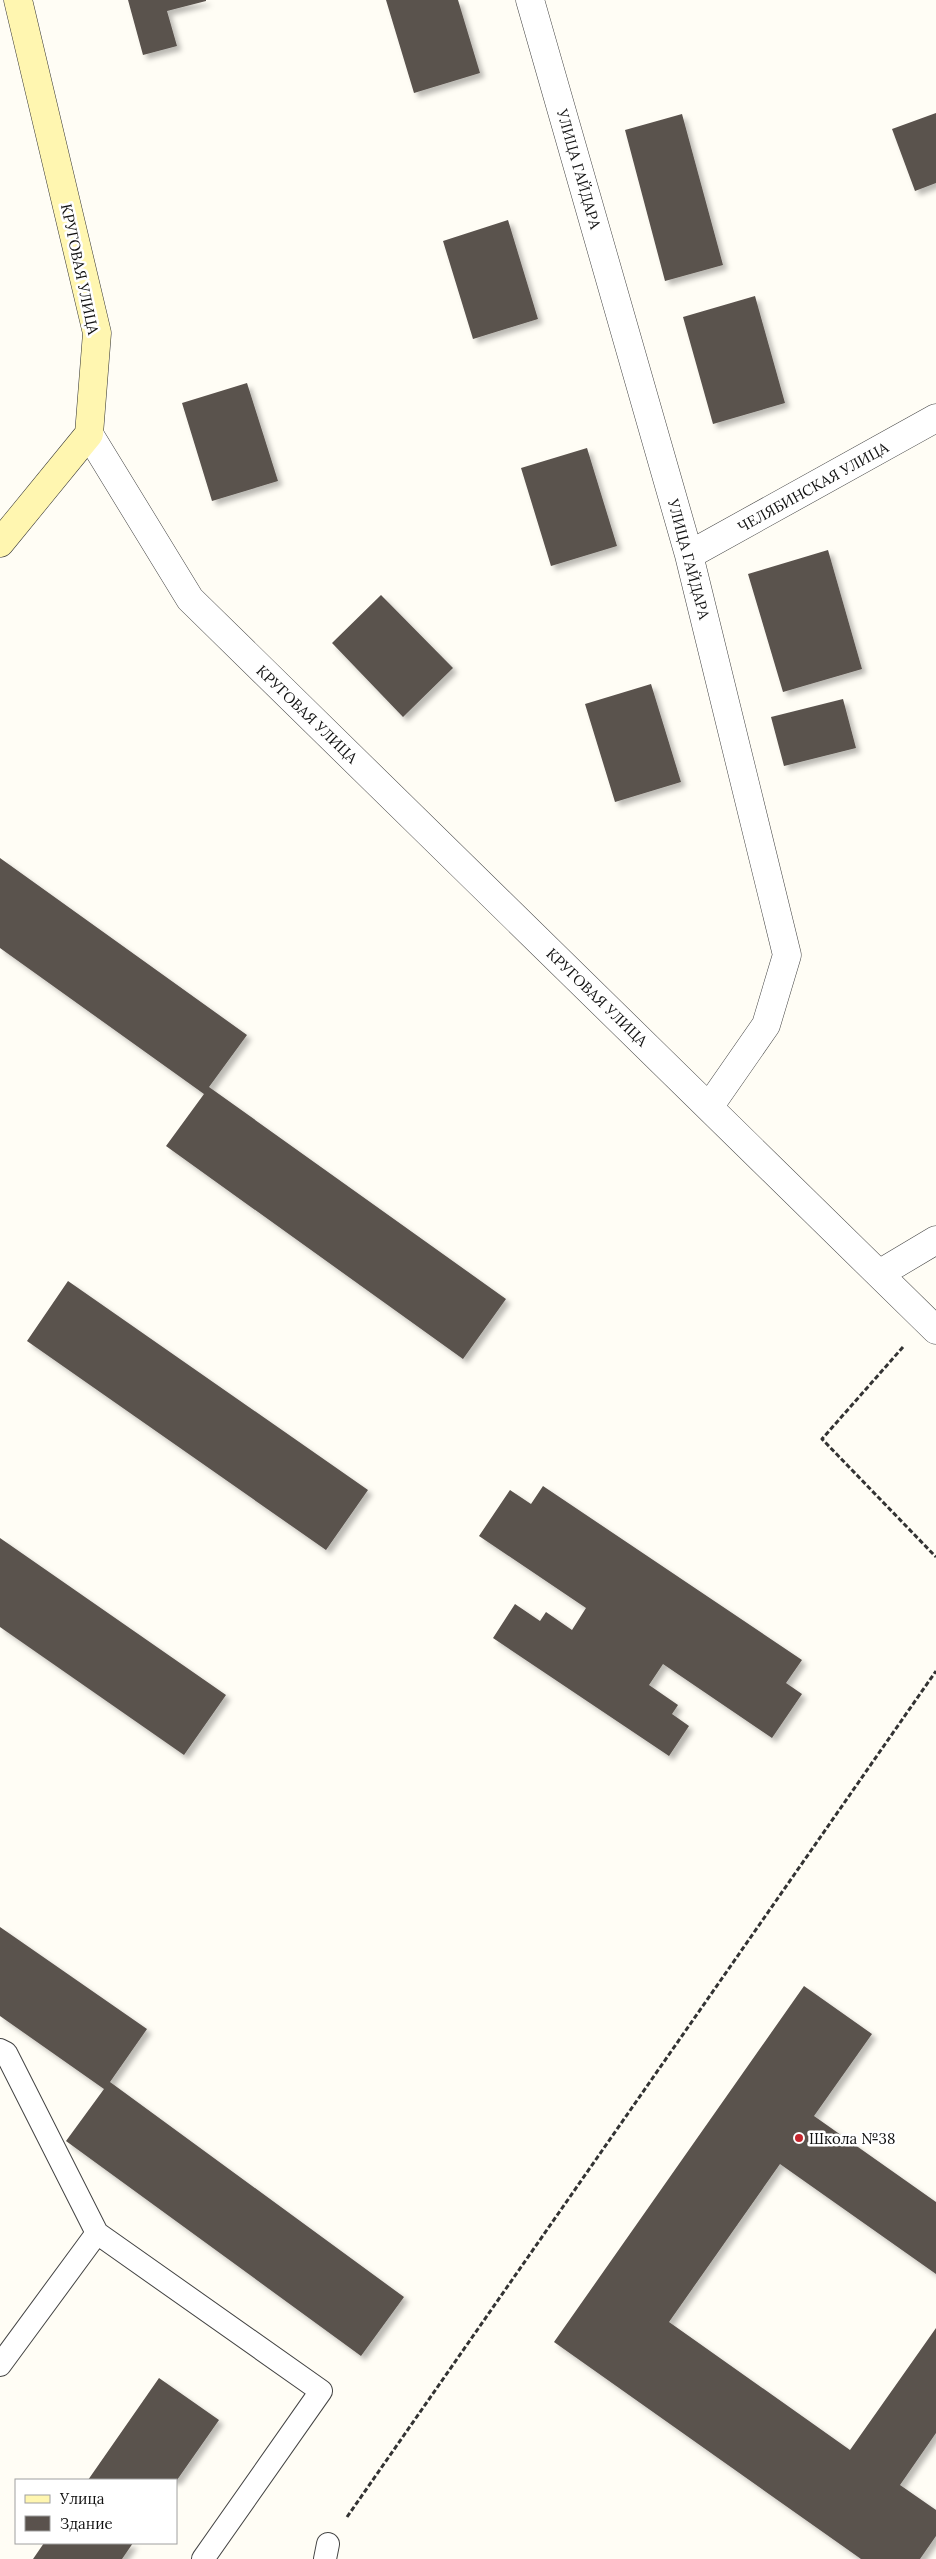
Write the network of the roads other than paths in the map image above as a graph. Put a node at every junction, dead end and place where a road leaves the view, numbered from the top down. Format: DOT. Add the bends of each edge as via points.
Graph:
graph roads {
  1 [pos="18,0"];
  2 [pos="530,0"];
  3 [pos="936,418"];
  4 [pos="89,434"];
  5 [pos="0,543"];
  6 [pos="689,555"];
  7 [pos="709,1107"];
  8 [pos="936,1240"];
  9 [pos="880,1274"];
  10 [pos="931,1325"];
  11 [pos="0,2050"];
  12 [pos="97,2233"];
  13 [pos="0,2365"];
  14 [pos="203,2559"];
  1 -- 4 [label="street, КРУГОВАЯ УЛИЦА" via="97,333"];
  2 -- 6 [label="street, УЛИЦА ГАЙДАРА"];
  3 -- 6 [label="street, ЧЕЛЯБИНСКАЯ УЛИЦА"];
  4 -- 5 [label="street"];
  4 -- 7 [label="street, КРУГОВАЯ УЛИЦА" via="190,599"];
  6 -- 7 [label="street, УЛИЦА ГАЙДАРА" via="787,955 766,1025"];
  7 -- 9 [label="street, КРУГОВАЯ УЛИЦА"];
  8 -- 9 [label="street"];
  9 -- 10 [label="street"];
  11 -- 12 [label="lane" via="6,2053"];
  12 -- 13 [label="lane"];
  12 -- 14 [label="lane" via="321,2391"];
}
